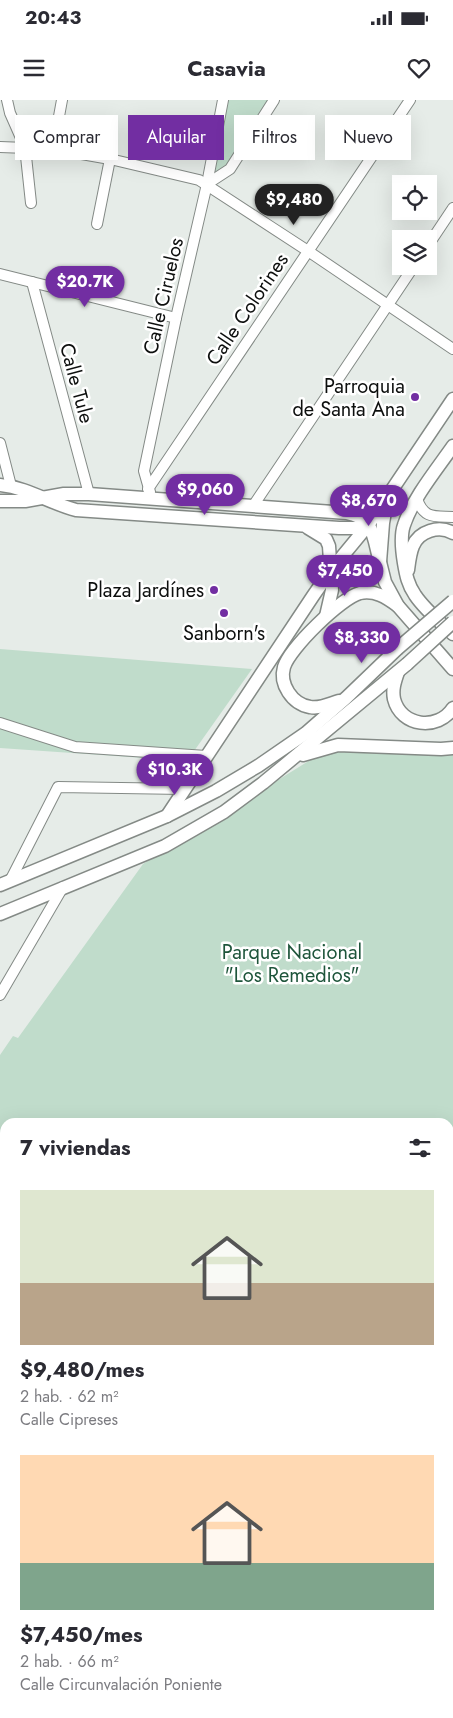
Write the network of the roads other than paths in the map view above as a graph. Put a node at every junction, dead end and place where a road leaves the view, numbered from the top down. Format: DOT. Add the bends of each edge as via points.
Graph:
graph roads {
  1 [pos="7,100"];
  2 [pos="62,100"];
  3 [pos="223,100"];
  4 [pos="274,100"];
  5 [pos="410,100"];
  6 [pos="60,115"];
  7 [pos="15,124"];
  8 [pos="0,147"];
  9 [pos="15,147"];
  10 [pos="26,160"];
  11 [pos="110,160"];
  12 [pos="114,160"];
  13 [pos="207,184"];
  14 [pos="31,203"];
  15 [pos="453,208"];
  16 [pos="97,224"];
  17 [pos="437,232"];
  18 [pos="308,251"];
  19 [pos="0,274"];
  20 [pos="408,275"];
  21 [pos="32,282"];
  22 [pos="388,304"];
  23 [pos="176,318"];
  24 [pos="453,349"];
  25 [pos="453,399"];
  26 [pos="0,442"];
  27 [pos="453,446"];
  28 [pos="6,486"];
  29 [pos="88,494"];
  30 [pos="150,494"];
  31 [pos="388,497"];
  32 [pos="45,498"];
  33 [pos="417,499"];
  34 [pos="0,501"];
  35 [pos="253,506"];
  36 [pos="453,517"];
  37 [pos="369,524"];
  38 [pos="304,526"];
  39 [pos="453,533"];
  40 [pos="380,562"];
  41 [pos="331,570"];
  42 [pos="407,580"];
  43 [pos="453,601"];
  44 [pos="398,606"];
  45 [pos="325,618"];
  46 [pos="453,622"];
  47 [pos="453,634"];
  48 [pos="402,668"];
  49 [pos="453,669"];
  50 [pos="346,698"];
  51 [pos="453,708"];
  52 [pos="0,723"];
  53 [pos="453,748"];
  54 [pos="206,756"];
  55 [pos="296,757"];
  56 [pos="184,789"];
  57 [pos="166,816"];
  58 [pos="5,883"];
  59 [pos="63,887"];
  60 [pos="0,914"];
  61 [pos="0,995"];
  1 -- 7 [label="street"];
  2 -- 6 [label="street"];
  3 -- 13 [label="street, Calle Ciruelos"];
  4 -- 13 [label="street" via="230,169"];
  5 -- 18 [label="street, Calle Colorines"];
  8 -- 9 [label="street"];
  10 -- 14 [label="street"];
  11 -- 16 [label="street"];
  12 -- 13 [label="street" via="190,177"];
  13 -- 18 [label="street"];
  13 -- 23 [label="street, Calle Ciruelos"];
  15 -- 17 [label="street"];
  18 -- 22 [label="street"];
  18 -- 30 [label="street, Calle Colorines"];
  19 -- 21 [label="street"];
  20 -- 22 [label="street"];
  21 -- 23 [label="street"];
  21 -- 29 [label="street, Calle Tule"];
  22 -- 24 [label="street"];
  22 -- 35 [label="street"];
  23 -- 30 [label="street, Calle Ciruelos" via="144,471"];
  25 -- 31 [label="main road"];
  26 -- 28 [label="street"];
  27 -- 33 [label="main road"];
  28 -- 32 [label="main road" via="23,488"];
  29 -- 30 [label="main road"];
  29 -- 32 [label="main road"];
  30 -- 35 [label="main road"];
  31 -- 37 [label="main road"];
  31 -- 40 [label="main road"];
  32 -- 34 [label="main road"];
  32 -- 38 [label="main road" via="76,510"];
  33 -- 36 [label="street" via="421,510 428,515"];
  33 -- 42 [label="main road" via="404,525 402,537"];
  35 -- 37 [label="main road" via="348,513 364,518"];
  37 -- 38 [label="main road" via="356,528"];
  37 -- 40 [label="main road"];
  37 -- 41 [label="main road"];
  38 -- 41 [label="main road" via="326,539"];
  39 -- 42 [label="main road" via="440,529 419,538 413,546"];
  40 -- 44 [label="main road"];
  41 -- 45 [label="main road" via="331,595"];
  41 -- 54 [label="main road"];
  42 -- 47 [label="main road" via="415,595"];
  43 -- 50 [label="main road, bridge"];
  44 -- 45 [label="main road" via="379,594 361,593 346,600"];
  44 -- 49 [label="main road"];
  45 -- 50 [label="main road" via="288,658 283,677 286,689 301,705 310,708 320,708"];
  46 -- 48 [label="main road, bridge"];
  48 -- 51 [label="main road" via="393,687 398,709 404,716 412,722 424,724 448,715"];
  48 -- 55 [label="main road"];
  50 -- 57 [label="main road" via="258,766 216,792"];
  52 -- 54 [label="street" via="75,747"];
  53 -- 55 [label="main road" via="338,745"];
  54 -- 56 [label="main road"];
  55 -- 59 [label="main road" via="224,812 165,846"];
  56 -- 57 [label="main road"];
  56 -- 58 [label="street" via="58,787"];
  57 -- 58 [label="main road"];
  59 -- 60 [label="main road"];
  59 -- 61 [label="street"];
}
